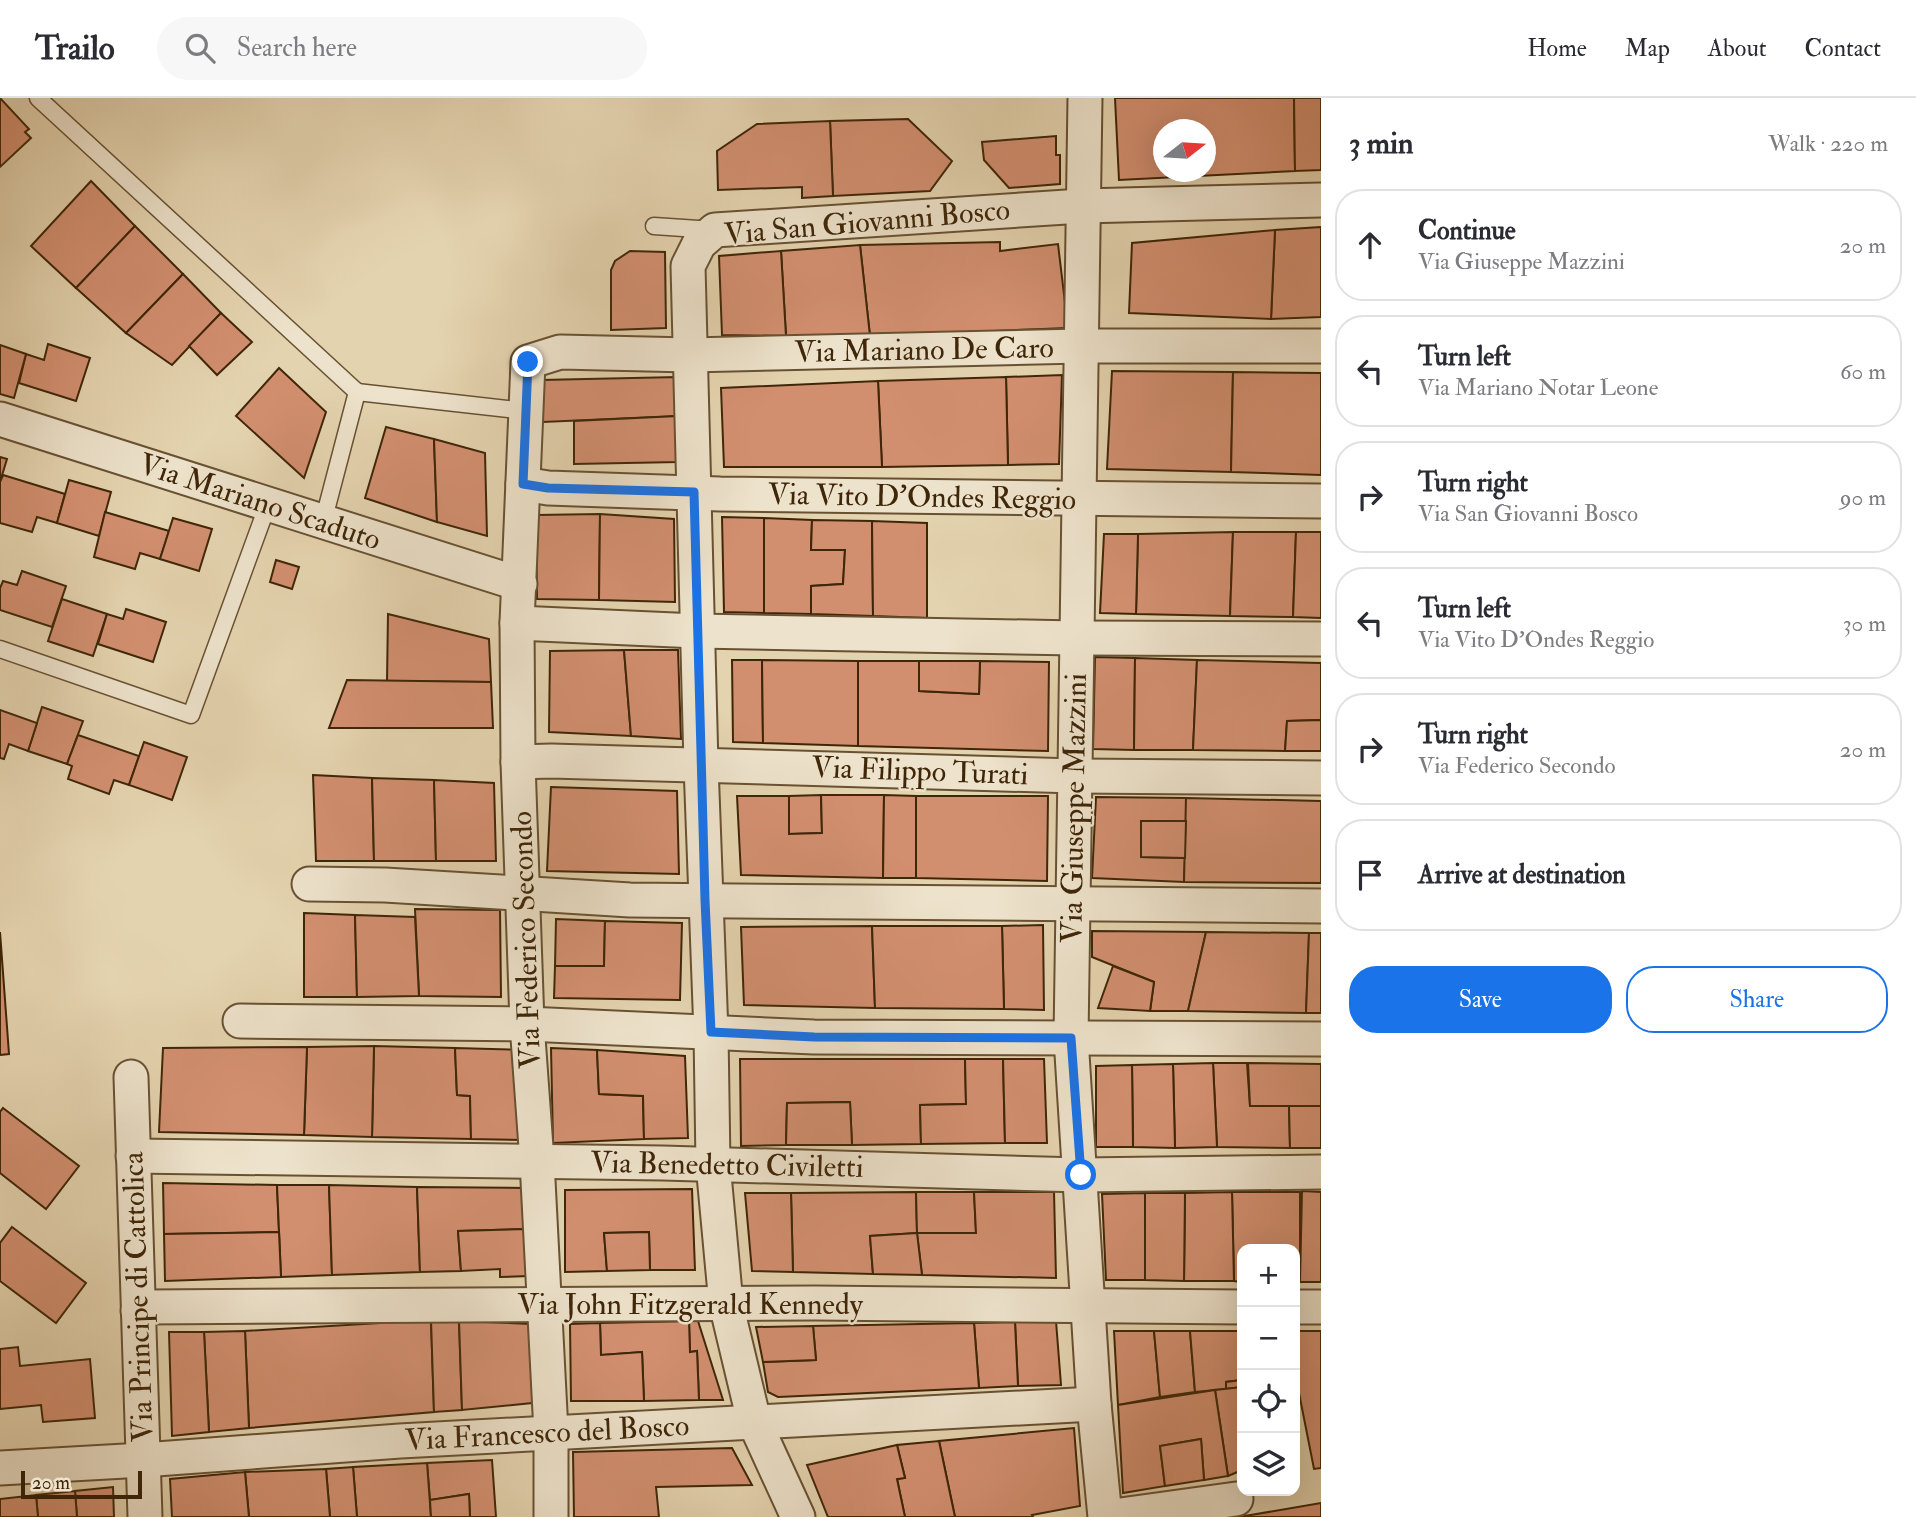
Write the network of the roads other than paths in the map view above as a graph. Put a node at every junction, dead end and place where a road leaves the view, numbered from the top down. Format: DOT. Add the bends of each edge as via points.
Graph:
graph roads {
  1 [pos="38,98"];
  2 [pos="1085,98"];
  3 [pos="1321,200"];
  4 [pos="1082,206"];
  5 [pos="654,226"];
  6 [pos="715,230"];
  7 [pos="1081,346"];
  8 [pos="1321,346"];
  9 [pos="690,355"];
  10 [pos="528,362"];
  11 [pos="357,392"];
  12 [pos="526,411"];
  13 [pos="0,419"];
  14 [pos="523,484"];
  15 [pos="694,492"];
  16 [pos="1079,499"];
  17 [pos="1321,501"];
  18 [pos="268,504"];
  19 [pos="323,522"];
  20 [pos="520,584"];
  21 [pos="517,623"];
  22 [pos="697,631"];
  23 [pos="1077,638"];
  24 [pos="1321,639"];
  25 [pos="0,649"];
  26 [pos="518,762"];
  27 [pos="701,765"];
  28 [pos="1075,776"];
  29 [pos="1321,778"];
  30 [pos="309,884"];
  31 [pos="524,893"];
  32 [pos="705,900"];
  33 [pos="1073,904"];
  34 [pos="1321,906"];
  35 [pos="240,1021"];
  36 [pos="527,1024"];
  37 [pos="711,1032"];
  38 [pos="1071,1038"];
  39 [pos="1321,1039"];
  40 [pos="131,1077"];
  41 [pos="133,1156"];
  42 [pos="537,1161"];
  43 [pos="713,1164"];
  44 [pos="1321,1172"];
  45 [pos="1081,1175"];
  46 [pos="726,1304"];
  47 [pos="545,1305"];
  48 [pos="1089,1307"];
  49 [pos="1237,1307"];
  50 [pos="1300,1307"];
  51 [pos="1321,1307"];
  52 [pos="138,1311"];
  53 [pos="1094,1404"];
  54 [pos="754,1422"];
  55 [pos="551,1432"];
  56 [pos="143,1460"];
  57 [pos="0,1468"];
  58 [pos="1236,1499"];
  59 [pos="145,1517"];
  60 [pos="551,1517"];
  61 [pos="798,1517"];
  62 [pos="1106,1517"];
  1 -- 11 [label="lane"];
  2 -- 4 [label="street, Via Giuseppe Mazzini"];
  3 -- 4 [label="street, Via San Giovanni Bosco"];
  4 -- 6 [label="street, Via San Giovanni Bosco"];
  4 -- 7 [label="street, Via Giuseppe Mazzini"];
  5 -- 6 [label="lane"];
  6 -- 9 [label="street, Via San Giovanni Bosco" via="699,244 688,266"];
  7 -- 8 [label="street, Via Mariano De Caro"];
  7 -- 9 [label="street, Via Mariano De Caro"];
  7 -- 16 [label="street, Via Giuseppe Mazzini"];
  9 -- 10 [label="street, Via Mariano De Caro" via="560,352"];
  9 -- 15 [label="street, Via San Giovanni Bosco"];
  10 -- 12 [label="street, Via Federico Secondo"];
  11 -- 12 [label="lane"];
  11 -- 19 [label="lane"];
  12 -- 14 [label="street, Via Federico Secondo"];
  13 -- 18 [label="street, Via Mariano Scaduto"];
  14 -- 15 [label="street, Via Vito D'Ondes Reggio"];
  14 -- 20 [label="street, Via Federico Secondo"];
  15 -- 16 [label="street, Via Vito D'Ondes Reggio"];
  15 -- 22 [label="street, Via San Giovanni Bosco"];
  16 -- 17 [label="street, Via Vito D'Ondes Reggio"];
  16 -- 23 [label="street, Via Giuseppe Mazzini"];
  18 -- 19 [label="street, Via Mariano Scaduto"];
  18 -- 25 [label="lane" via="191,715"];
  19 -- 20 [label="street, Via Mariano Scaduto"];
  20 -- 21 [label="street, Via Federico Secondo"];
  21 -- 22 [label="street"];
  21 -- 26 [label="street, Via Federico Secondo"];
  22 -- 23 [label="street"];
  22 -- 27 [label="street, Via San Giovanni Bosco"];
  23 -- 24 [label="street"];
  23 -- 28 [label="street, Via Giuseppe Mazzini"];
  26 -- 27 [label="street, Via Filippo Turati"];
  26 -- 31 [label="street, Via Federico Secondo"];
  27 -- 28 [label="street, Via Filippo Turati"];
  27 -- 32 [label="street, Via San Giovanni Bosco"];
  28 -- 29 [label="street, Via Filippo Turati"];
  28 -- 33 [label="street, Via Giuseppe Mazzini"];
  30 -- 31 [label="street"];
  31 -- 32 [label="street"];
  31 -- 36 [label="street, Via Federico Secondo"];
  32 -- 33 [label="street"];
  32 -- 37 [label="street, Via San Giovanni Bosco"];
  33 -- 34 [label="street"];
  33 -- 38 [label="street, Via Giuseppe Mazzini"];
  35 -- 36 [label="street"];
  36 -- 37 [label="street"];
  36 -- 42 [label="street, Via Federico Secondo"];
  37 -- 38 [label="street"];
  37 -- 43 [label="street, Via San Giovanni Bosco"];
  38 -- 39 [label="street"];
  38 -- 45 [label="street, Via Giuseppe Mazzini"];
  40 -- 41 [label="street, Via Principe di Cattolica"];
  41 -- 42 [label="street, Via Benedetto Civiletti"];
  41 -- 52 [label="street, Via Principe di Cattolica"];
  42 -- 43 [label="street, Via Benedetto Civiletti"];
  42 -- 47 [label="street, Via Federico Secondo"];
  43 -- 45 [label="street, Via Benedetto Civiletti"];
  43 -- 46 [label="street, Via San Giovanni Bosco"];
  44 -- 45 [label="street, Via Benedetto Civiletti"];
  45 -- 48 [label="street, Via Giuseppe Mazzini"];
  46 -- 47 [label="street, Via John Fitzgerald Kennedy"];
  46 -- 48 [label="street, Via John Fitzgerald Kennedy"];
  46 -- 54 [label="street, Via San Giovanni Bosco"];
  47 -- 52 [label="street, Via John Fitzgerald Kennedy" via="148,1307"];
  47 -- 55 [label="street, Via Federico Secondo"];
  48 -- 49 [label="street, Via John Fitzgerald Kennedy"];
  48 -- 53 [label="street, Via Giuseppe Mazzini"];
  50 -- 51 [label="street"];
  52 -- 56 [label="street, Via Principe di Cattolica"];
  53 -- 54 [label="street, Via Francesco del Bosco"];
  53 -- 62 [label="street, Via Giuseppe Mazzini"];
  54 -- 55 [label="street, Via Francesco del Bosco"];
  54 -- 61 [label="street, Via San Giovanni Bosco"];
  55 -- 56 [label="street, Via Francesco del Bosco"];
  55 -- 60 [label="street, Via Federico Secondo"];
  56 -- 57 [label="street, Via Francesco del Bosco"];
  56 -- 59 [label="street, Via Principe di Cattolica"];
  58 -- 62 [label="street, Via Giuseppe Mazzini"];
}
